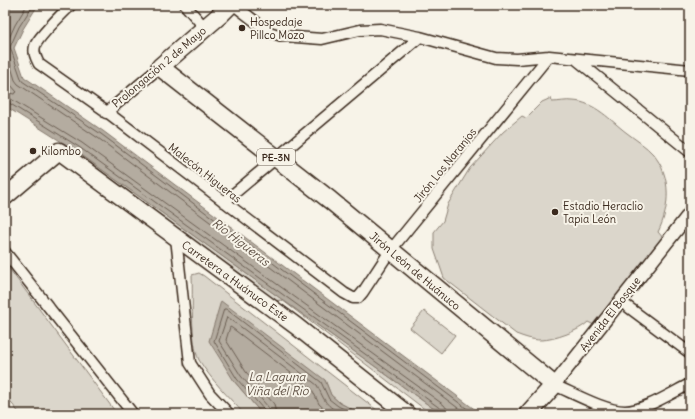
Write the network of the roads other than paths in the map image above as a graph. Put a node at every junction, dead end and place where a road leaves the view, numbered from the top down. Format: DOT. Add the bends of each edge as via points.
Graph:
graph roads {
  1 [pos="71,5"];
  2 [pos="186,5"];
  3 [pos="230,5"];
  4 [pos="234,5"];
  5 [pos="205,28"];
  6 [pos="420,37"];
  7 [pos="549,56"];
  8 [pos="578,60"];
  9 [pos="160,67"];
  10 [pos="690,70"];
  11 [pos="106,112"];
  12 [pos="690,152"];
  13 [pos="276,157"];
  14 [pos="5,197"];
  15 [pos="224,202"];
  16 [pos="690,213"];
  17 [pos="176,238"];
  18 [pos="390,251"];
  19 [pos="5,252"];
  20 [pos="364,292"];
  21 [pos="620,301"];
  22 [pos="690,353"];
  23 [pos="690,384"];
  24 [pos="554,385"];
  25 [pos="133,414"];
  26 [pos="229,414"];
  27 [pos="408,414"];
  28 [pos="528,414"];
  1 -- 11 [label="street, Malecón Higueras" via="37,42 35,56 39,64"];
  2 -- 5 [label="street"];
  3 -- 5 [label="highway, Prolongación 2 de Mayo"];
  4 -- 6 [label="street" via="269,32 282,36 322,39 360,30 380,29"];
  5 -- 9 [label="highway, Prolongación 2 de Mayo"];
  6 -- 7 [label="street" via="507,60"];
  6 -- 13 [label="street"];
  7 -- 8 [label="street"];
  7 -- 18 [label="street, Jirón Los Naranjos"];
  8 -- 10 [label="street"];
  8 -- 12 [label="street"];
  9 -- 11 [label="street, Prolongación 2 de Mayo"];
  9 -- 13 [label="highway, Jirón León de Huánuco / PE-3N"];
  11 -- 15 [label="street, Malecón Higueras"];
  13 -- 15 [label="street"];
  13 -- 18 [label="highway, Jirón León de Huánuco / PE-3N"];
  14 -- 17 [label="main road, Carretera a Huánuco Este" via="59,151"];
  15 -- 20 [label="street, Malecón Higueras" via="344,293 358,298"];
  16 -- 21 [label="street, Avenida El Bosque"];
  17 -- 26 [label="street" via="190,362 210,394"];
  17 -- 27 [label="main road, Carretera a Huánuco Este" via="296,326"];
  18 -- 20 [label="street, Jirón Los Naranjos"];
  18 -- 24 [label="highway, Jirón León de Huánuco / PE-3N"];
  19 -- 25 [label="street"];
  21 -- 22 [label="street"];
  21 -- 24 [label="street, Avenida El Bosque"];
  23 -- 24 [label="street, Jirón León de Huánuco" via="646,407 626,411 606,408"];
  24 -- 28 [label="highway, Avenida El Bosque"];
}
